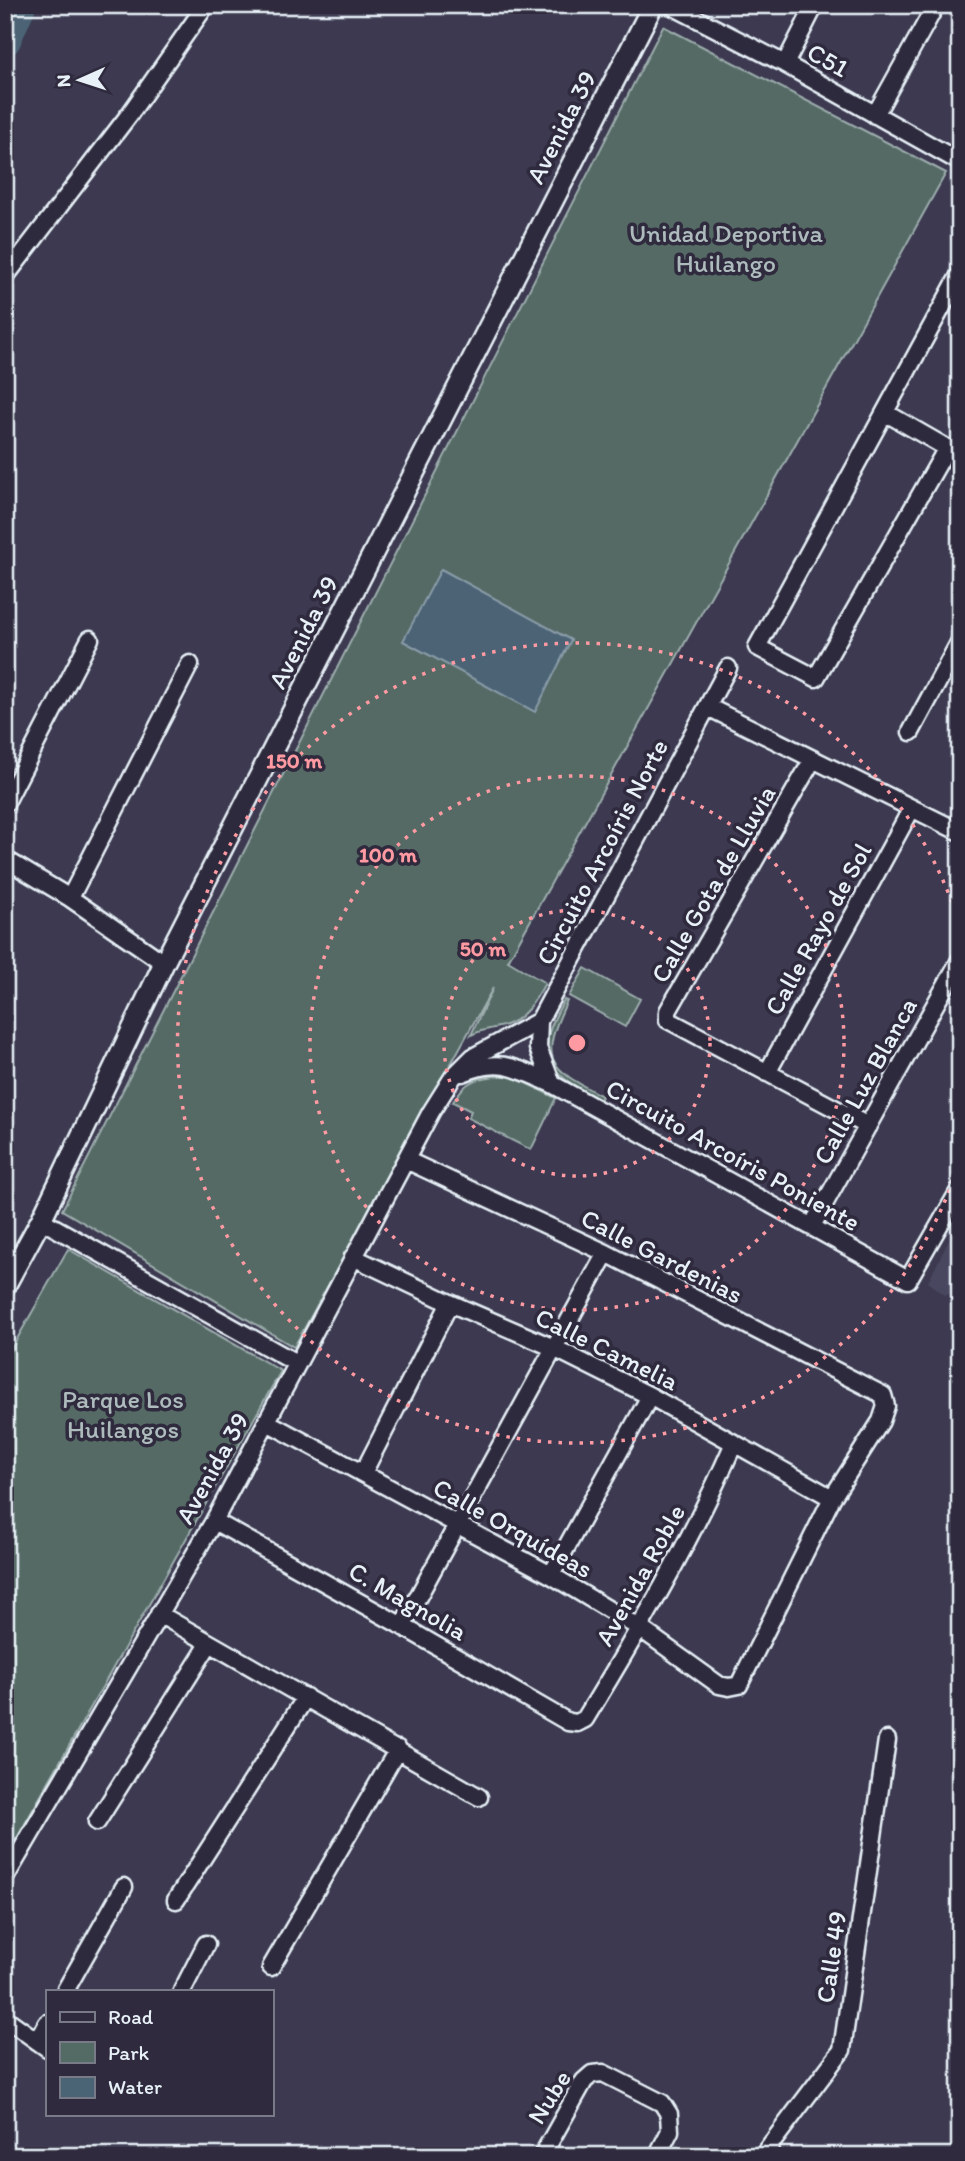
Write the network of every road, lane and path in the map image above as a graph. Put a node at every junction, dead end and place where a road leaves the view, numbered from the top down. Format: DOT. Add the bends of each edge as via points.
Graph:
graph roads {
  1 [pos="205,5"];
  2 [pos="653,5"];
  3 [pos="670,5"];
  4 [pos="815,5"];
  5 [pos="936,5"];
  6 [pos="785,64"];
  7 [pos="875,115"];
  8 [pos="960,162"];
  9 [pos="960,274"];
  10 [pos="5,277"];
  11 [pos="886,413"];
  12 [pos="90,639"];
  13 [pos="960,641"];
  14 [pos="190,664"];
  15 [pos="728,668"];
  16 [pos="708,707"];
  17 [pos="911,732"];
  18 [pos="813,759"];
  19 [pos="5,804"];
  20 [pos="912,808"];
  21 [pos="957,825"];
  22 [pos="5,859"];
  23 [pos="70,898"];
  24 [pos="960,960"];
  25 [pos="164,963"];
  26 [pos="539,1021"];
  27 [pos="767,1073"];
  28 [pos="453,1077"];
  29 [pos="552,1084"];
  30 [pos="868,1126"];
  31 [pos="406,1160"];
  32 [pos="960,1189"];
  33 [pos="41,1220"];
  34 [pos="812,1226"];
  35 [pos="606,1253"];
  36 [pos="353,1257"];
  37 [pos="5,1286"];
  38 [pos="450,1303"];
  39 [pos="554,1349"];
  40 [pos="296,1363"];
  41 [pos="650,1396"];
  42 [pos="267,1422"];
  43 [pos="734,1443"];
  44 [pos="363,1473"];
  45 [pos="832,1497"];
  46 [pos="214,1521"];
  47 [pos="458,1526"];
  48 [pos="551,1575"];
  49 [pos="159,1614"];
  50 [pos="402,1626"];
  51 [pos="640,1629"];
  52 [pos="209,1644"];
  53 [pos="306,1697"];
  54 [pos="577,1723"];
  55 [pos="887,1740"];
  56 [pos="398,1749"];
  57 [pos="479,1797"];
  58 [pos="97,1822"];
  59 [pos="5,1878"];
  60 [pos="124,1887"];
  61 [pos="176,1900"];
  62 [pos="206,1944"];
  63 [pos="271,1967"];
  64 [pos="66,1990"];
  65 [pos="182,1990"];
  66 [pos="5,2018"];
  67 [pos="46,2027"];
  68 [pos="42,2045"];
  69 [pos="542,2156"];
  70 [pos="657,2156"];
  71 [pos="762,2156"];
  1 -- 10 [label="street" via="129,115"];
  2 -- 25 [label="street, Avenida 39"];
  3 -- 6 [label="street, C51"];
  4 -- 6 [label="street"];
  5 -- 7 [label="street"];
  6 -- 7 [label="street, C51"];
  7 -- 8 [label="street, C51"];
  9 -- 11 [label="street"];
  11 -- 11 [label="street" via="947,448 816,678 757,647"];
  12 -- 19 [label="street"];
  13 -- 17 [label="street"];
  14 -- 23 [label="street"];
  15 -- 16 [label="street, Circuito Arcoíris Norte"];
  16 -- 18 [label="street"];
  16 -- 26 [label="street, Circuito Arcoíris Norte"];
  18 -- 20 [label="street"];
  18 -- 27 [label="street, Calle Gota de Lluvia" via="668,1011 668,1020"];
  20 -- 21 [label="street"];
  20 -- 27 [label="street, Calle Rayo de Sol"];
  22 -- 23 [label="street"];
  23 -- 25 [label="street"];
  24 -- 30 [label="street, Calle Luz Blanca"];
  25 -- 33 [label="street, Avenida 39"];
  26 -- 28 [label="street" via="473,1057"];
  26 -- 29 [label="street" via="538,1048"];
  27 -- 30 [label="street, Calle Gota de Lluvia"];
  28 -- 29 [label="street, Circuito Arcoíris Poniente" via="482,1065 510,1065"];
  28 -- 31 [label="street, Avenida 39"];
  29 -- 34 [label="street, Circuito Arcoíris Poniente"];
  30 -- 34 [label="street, Calle Luz Blanca"];
  31 -- 35 [label="street, Calle Gardenias"];
  31 -- 36 [label="street, Avenida 39"];
  32 -- 34 [label="street, Circuito Arcoíris Poniente" via="908,1280"];
  33 -- 37 [label="street, Avenida 39"];
  33 -- 40 [label="street"];
  35 -- 39 [label="street"];
  35 -- 45 [label="street, Calle Gardenias" via="883,1395 886,1406 881,1421"];
  36 -- 38 [label="street, Calle Camelia"];
  36 -- 40 [label="street, Avenida 39"];
  38 -- 39 [label="street, Calle Camelia"];
  38 -- 44 [label="street"];
  39 -- 41 [label="street, Calle Camelia"];
  39 -- 47 [label="street"];
  40 -- 42 [label="street, Avenida 39"];
  41 -- 43 [label="street, Calle Camelia"];
  41 -- 48 [label="street"];
  42 -- 44 [label="street, Calle Orquídeas"];
  42 -- 46 [label="street, Avenida 39"];
  43 -- 45 [label="street, Calle Camelia"];
  43 -- 51 [label="street, Avenida Roble"];
  44 -- 47 [label="street, Calle Orquídeas"];
  45 -- 51 [label="street, Calle Orquídeas" via="739,1685 719,1685"];
  46 -- 49 [label="street, Avenida 39"];
  46 -- 50 [label="street, C. Magnolia"];
  47 -- 48 [label="street, Calle Orquídeas"];
  47 -- 50 [label="street"];
  48 -- 51 [label="street, Calle Orquídeas"];
  49 -- 52 [label="street"];
  49 -- 59 [label="street, Avenida 39"];
  50 -- 54 [label="street, C. Magnolia"];
  51 -- 54 [label="street, Avenida Roble" via="586,1719"];
  52 -- 53 [label="street"];
  52 -- 58 [label="street"];
  53 -- 56 [label="street"];
  53 -- 61 [label="street"];
  55 -- 71 [label="street, Calle 49" via="842,2050"];
  56 -- 57 [label="street"];
  56 -- 63 [label="street"];
  60 -- 64 [label="street"];
  62 -- 65 [label="street"];
  66 -- 68 [label="street"];
  67 -- 68 [label="street"];
  69 -- 70 [label="street, Nube" via="584,2081 603,2073 662,2103 669,2114 670,2131"];
}
